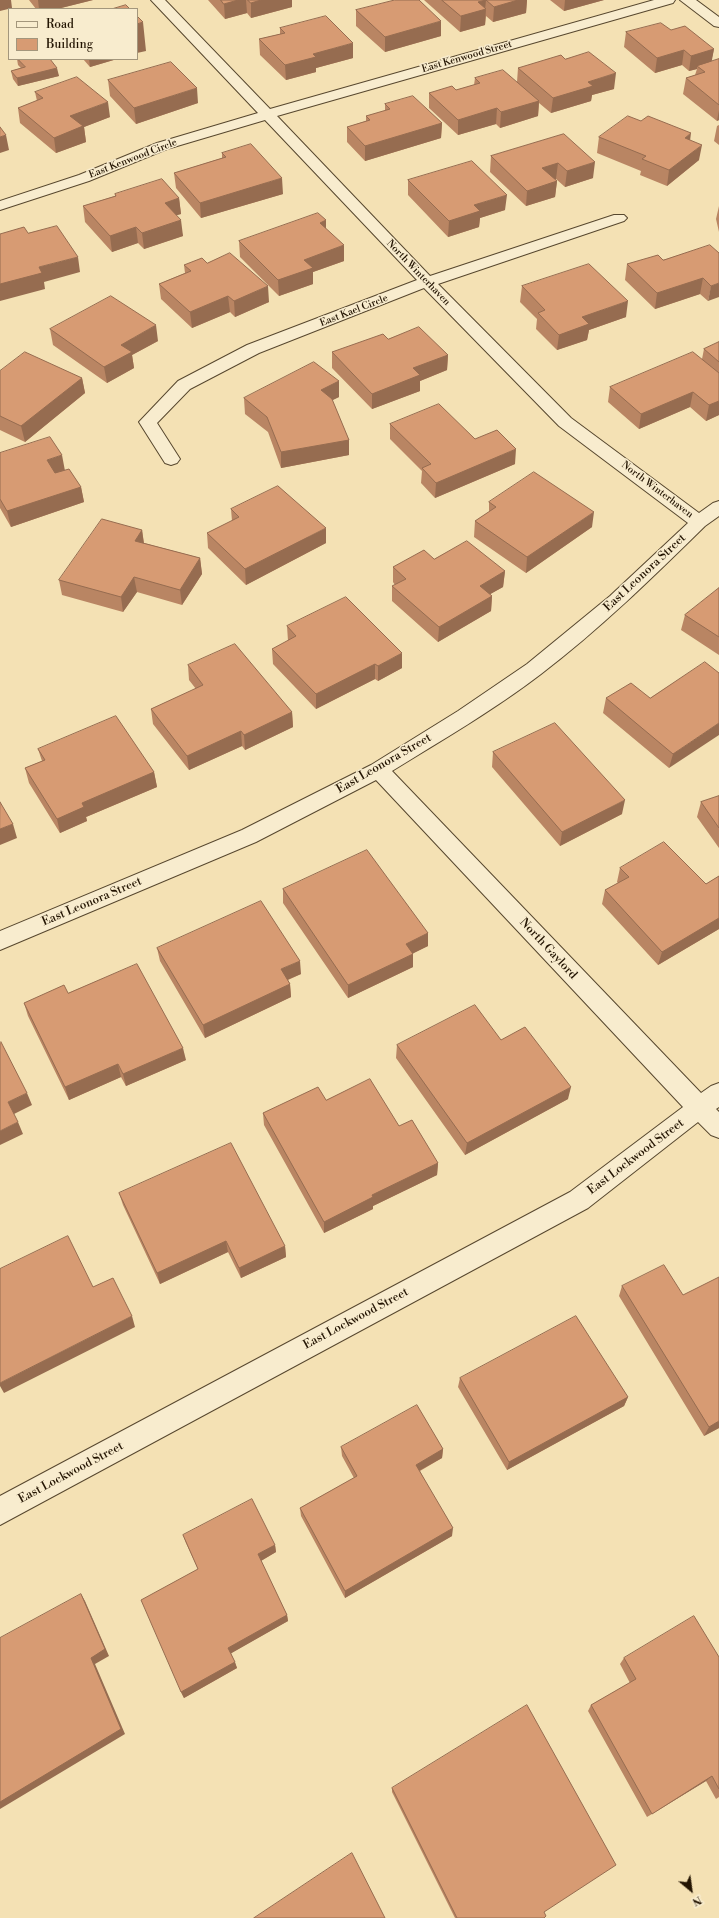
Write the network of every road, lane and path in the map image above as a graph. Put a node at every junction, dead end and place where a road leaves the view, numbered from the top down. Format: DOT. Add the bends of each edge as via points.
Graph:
graph roads {
  1 [pos="158,0"];
  2 [pos="668,0"];
  3 [pos="687,0"];
  4 [pos="719,23"];
  5 [pos="266,115"];
  6 [pos="1,206"];
  7 [pos="618,218"];
  8 [pos="427,282"];
  9 [pos="171,459"];
  10 [pos="719,508"];
  11 [pos="699,522"];
  12 [pos="378,770"];
  13 [pos="0,941"];
  14 [pos="719,1093"];
  15 [pos="699,1108"];
  16 [pos="719,1128"];
  17 [pos="0,1511"];
  1 -- 5 [label="street, North Winterhaven"];
  2 -- 5 [label="street, East Kenwood Street"];
  3 -- 4 [label="street"];
  5 -- 6 [label="street, East Kenwood Circle" via="162,146 84,178"];
  5 -- 8 [label="street, North Winterhaven"];
  7 -- 8 [label="street, East Kael Circle"];
  8 -- 9 [label="street, East Kael Circle" via="253,349 184,385 148,422"];
  8 -- 11 [label="street, North Winterhaven" via="565,422"];
  10 -- 11 [label="street, East Leonora Street"];
  11 -- 12 [label="street, East Leonora Street" via="617,601 534,669"];
  12 -- 13 [label="street, East Leonora Street" via="249,836"];
  12 -- 15 [label="street, North Gaylord"];
  14 -- 15 [label="street, East Lockwood Street"];
  15 -- 16 [label="street, North Gaylord"];
  15 -- 17 [label="street, East Lockwood Street" via="579,1200"];
}
